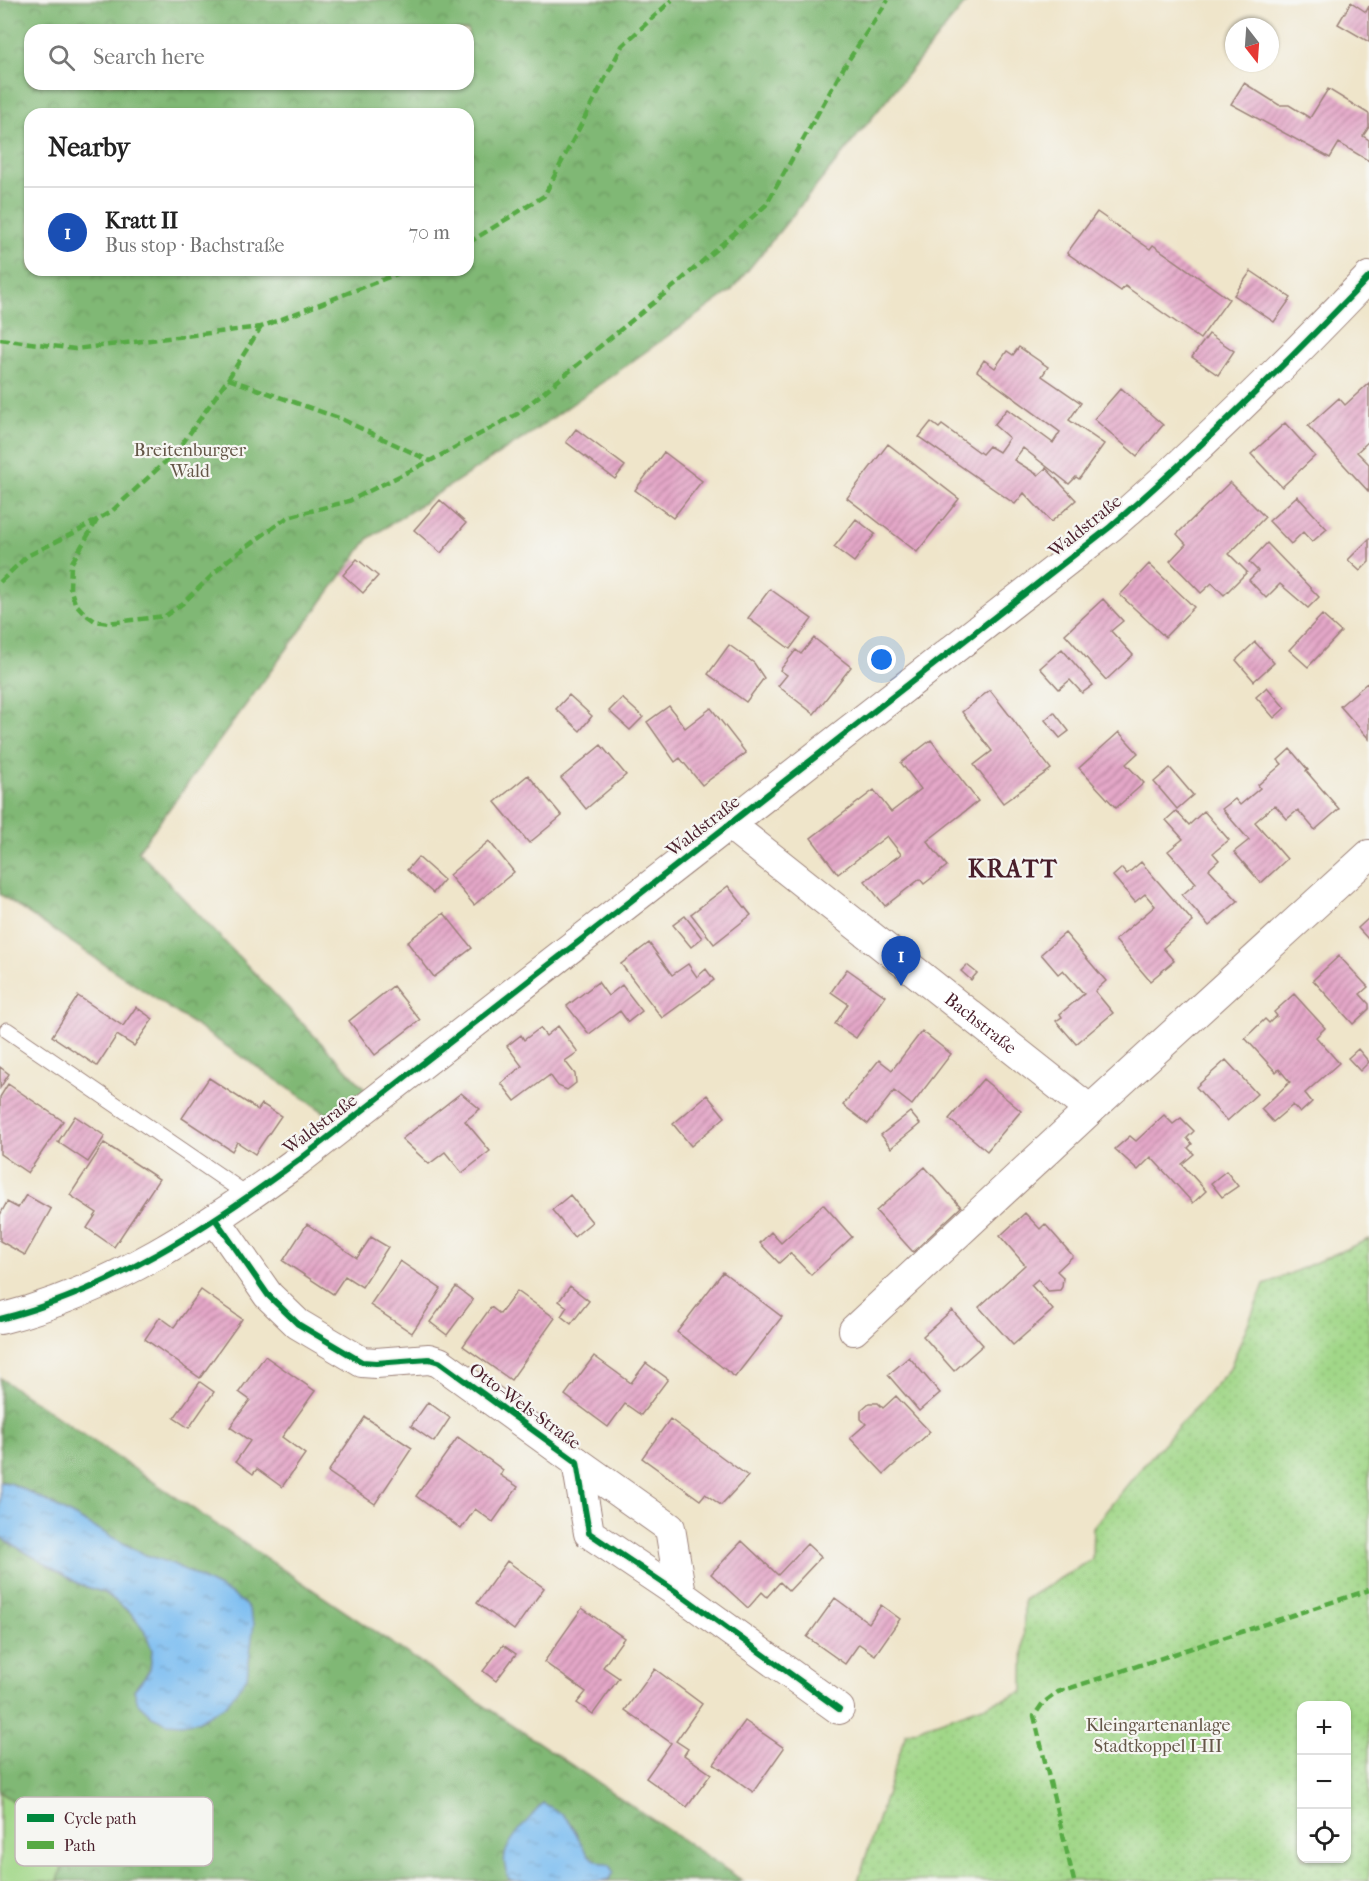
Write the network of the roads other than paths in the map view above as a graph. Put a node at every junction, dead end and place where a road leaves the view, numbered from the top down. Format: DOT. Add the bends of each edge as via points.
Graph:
graph roads {
  1 [pos="1369,276"];
  2 [pos="729,824"];
  3 [pos="1369,855"];
  4 [pos="7,1030"];
  5 [pos="1090,1110"];
  6 [pos="249,1196"];
  7 [pos="215,1219"];
  8 [pos="0,1319"];
  9 [pos="854,1330"];
  10 [pos="577,1462"];
  11 [pos="681,1595"];
  12 [pos="839,1709"];
  1 -- 2 [label="street, Waldstraße" via="1270,380 1172,474 1110,527"];
  2 -- 5 [label="street, Bachstraße"];
  2 -- 6 [label="street, Waldstraße"];
  3 -- 5 [label="street"];
  4 -- 6 [label="lane"];
  5 -- 9 [label="street"];
  6 -- 7 [label="street, Waldstraße"];
  7 -- 8 [label="street, Waldstraße" via="91,1288"];
  7 -- 10 [label="street, Otto-Wels-Straße" via="268,1295 298,1324 362,1362 439,1362"];
  10 -- 11 [label="street, Otto-Wels-Straße" via="670,1528"];
  10 -- 11 [label="street, Otto-Wels-Straße" via="589,1533"];
  11 -- 12 [label="street, Otto-Wels-Straße"];
}
